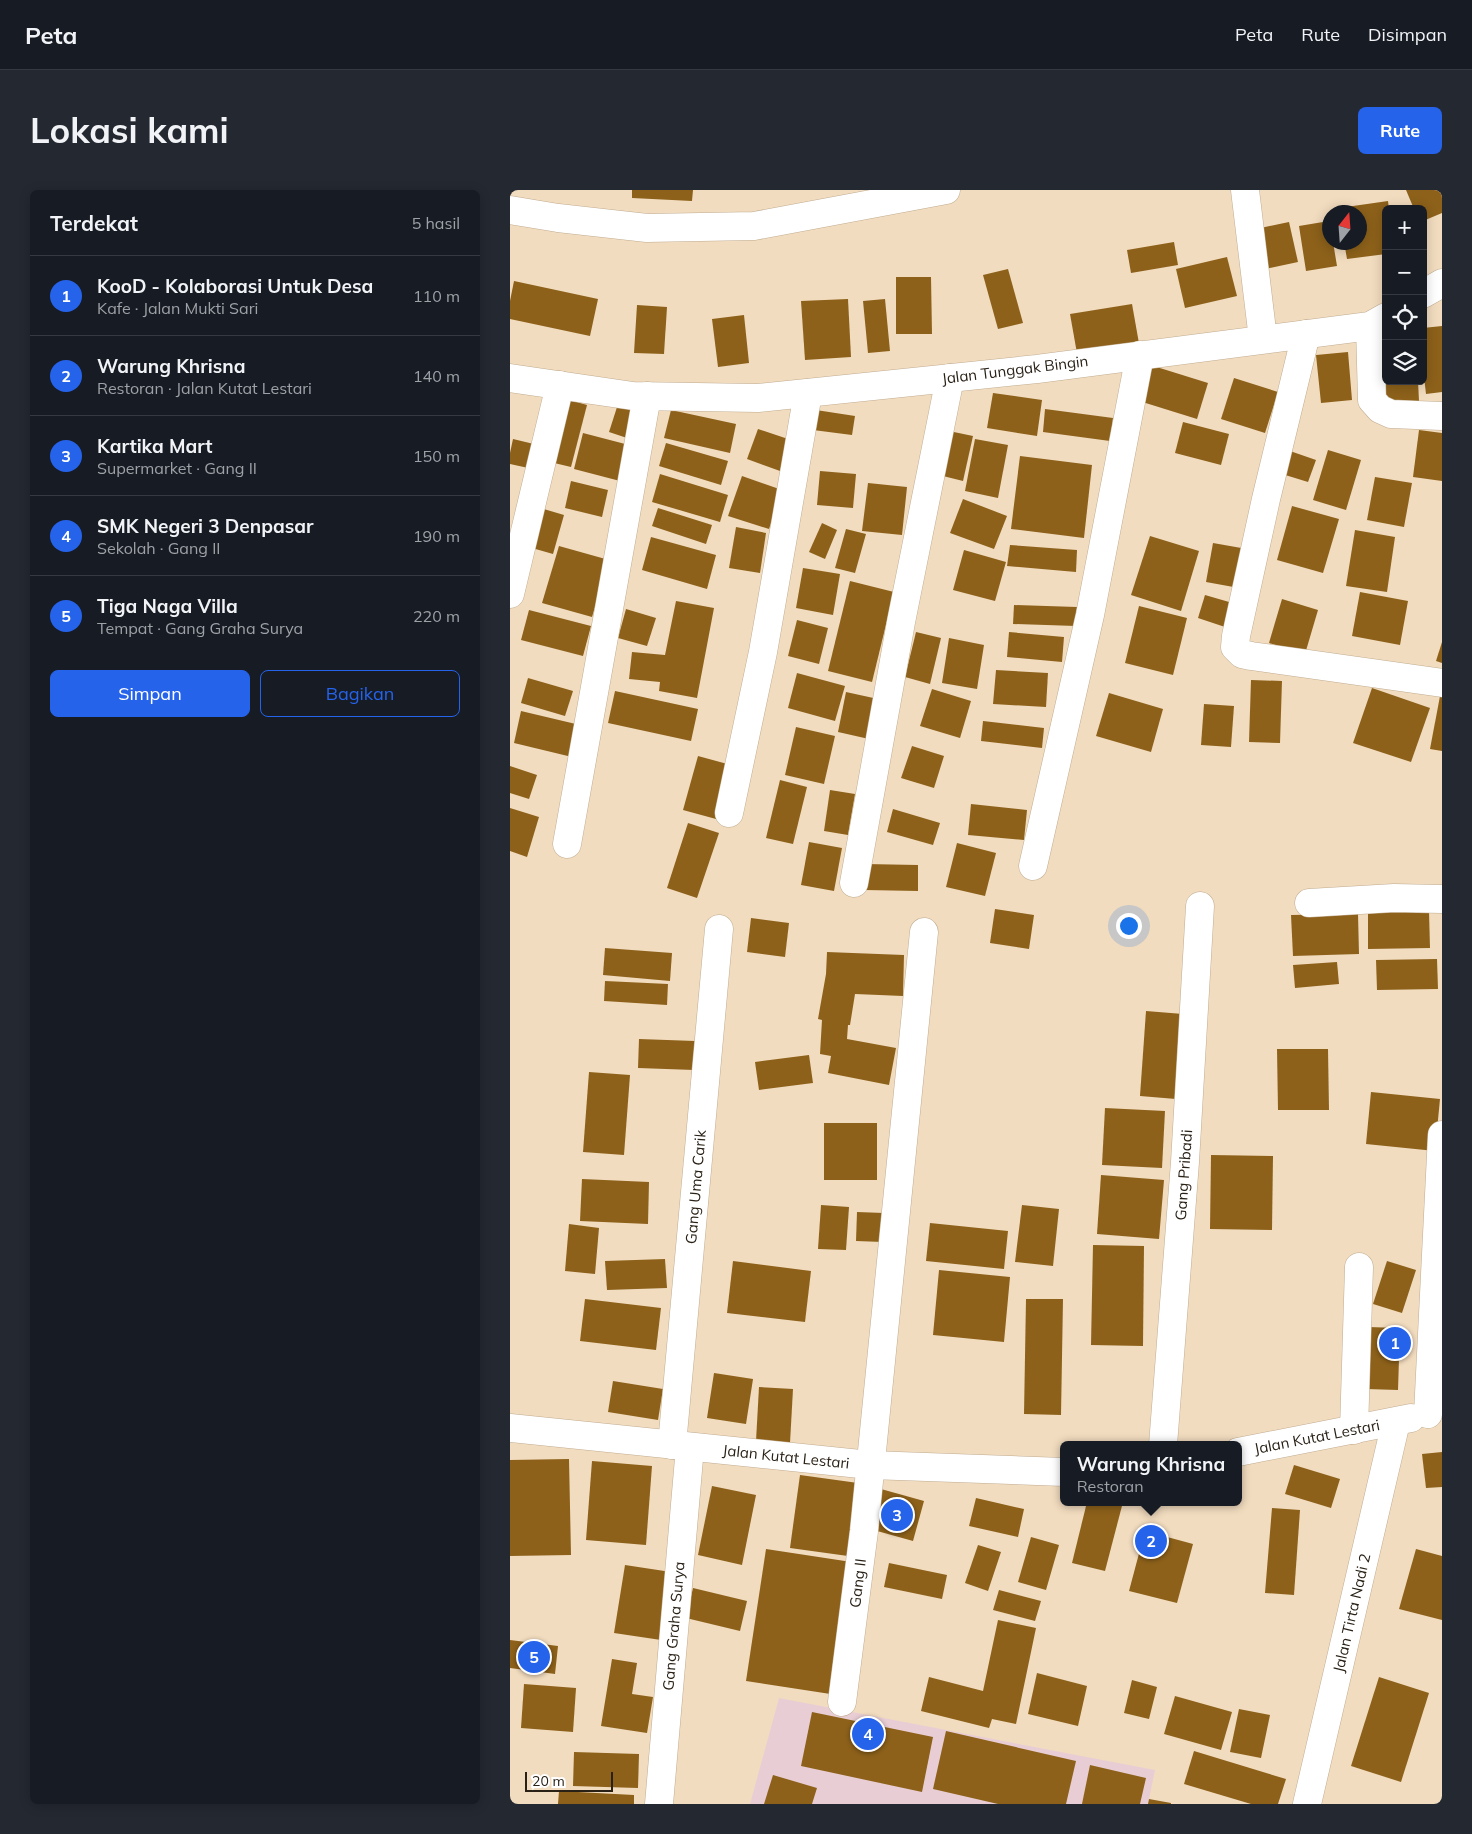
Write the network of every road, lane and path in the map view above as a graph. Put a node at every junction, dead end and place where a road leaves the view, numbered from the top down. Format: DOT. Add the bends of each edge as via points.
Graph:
graph roads {
  1 [pos="946,190"];
  2 [pos="1245,190"];
  3 [pos="510,210"];
  4 [pos="1442,283"];
  5 [pos="1427,292"];
  6 [pos="1378,321"];
  7 [pos="1306,334"];
  8 [pos="1263,339"];
  9 [pos="1140,354"];
  10 [pos="510,378"];
  11 [pos="950,378"];
  12 [pos="560,385"];
  13 [pos="808,393"];
  14 [pos="647,396"];
  15 [pos="1442,416"];
  16 [pos="510,594"];
  17 [pos="1442,683"];
  18 [pos="729,813"];
  19 [pos="567,844"];
  20 [pos="1033,866"];
  21 [pos="854,884"];
  22 [pos="1442,899"];
  23 [pos="1309,903"];
  24 [pos="1200,906"];
  25 [pos="719,929"];
  26 [pos="924,932"];
  27 [pos="1442,1135"];
  28 [pos="1439,1239"];
  29 [pos="1359,1267"];
  30 [pos="1435,1413"];
  31 [pos="1396,1422"];
  32 [pos="510,1428"];
  33 [pos="1354,1430"];
  34 [pos="1163,1441"];
  35 [pos="681,1446"];
  36 [pos="1242,1451"];
  37 [pos="870,1465"];
  38 [pos="1060,1472"];
  39 [pos="842,1702"];
  40 [pos="659,1804"];
  41 [pos="1308,1804"];
  1 -- 3 [label="street" via="754,226 647,228"];
  2 -- 8 [label="street"];
  4 -- 5 [label="street"];
  6 -- 7 [label="street, Jalan Tunggak Bingin"];
  6 -- 15 [label="street, Jalan Tunggak Bingin" via="1372,400 1391,414"];
  7 -- 8 [label="street, Jalan Tunggak Bingin"];
  7 -- 17 [label="street" via="1266,499 1235,647 1242,654 1251,656"];
  8 -- 9 [label="street, Jalan Tunggak Bingin"];
  9 -- 11 [label="street, Jalan Tunggak Bingin"];
  9 -- 20 [label="street" via="1090,615"];
  10 -- 12 [label="street, Jalan Tunggak Bingin"];
  11 -- 13 [label="street, Jalan Tunggak Bingin"];
  11 -- 21 [label="street" via="901,622"];
  12 -- 14 [label="street, Jalan Tunggak Bingin"];
  12 -- 16 [label="street"];
  13 -- 14 [label="street, Jalan Tunggak Bingin" via="758,398"];
  13 -- 18 [label="street" via="763,652"];
  14 -- 19 [label="street"];
  22 -- 23 [label="street"];
  24 -- 34 [label="street, Gang Pribadi"];
  25 -- 35 [label="street, Gang Uma Carik"];
  26 -- 37 [label="street, Gang II"];
  27 -- 28 [label="street"];
  28 -- 30 [label="street"];
  29 -- 33 [label="street"];
  30 -- 31 [label="street, Jalan Kutat Lestari"];
  31 -- 33 [label="street, Jalan Kutat Lestari"];
  31 -- 41 [label="street, Jalan Tirta Nadi 2"];
  32 -- 35 [label="street, Jalan Kutat Lestari"];
  33 -- 36 [label="street, Jalan Kutat Lestari"];
  35 -- 37 [label="street, Jalan Kutat Lestari"];
  35 -- 40 [label="street, Gang Graha Surya"];
  37 -- 38 [label="street, Jalan Kutat Lestari"];
  37 -- 39 [label="street, Gang II"];
}
